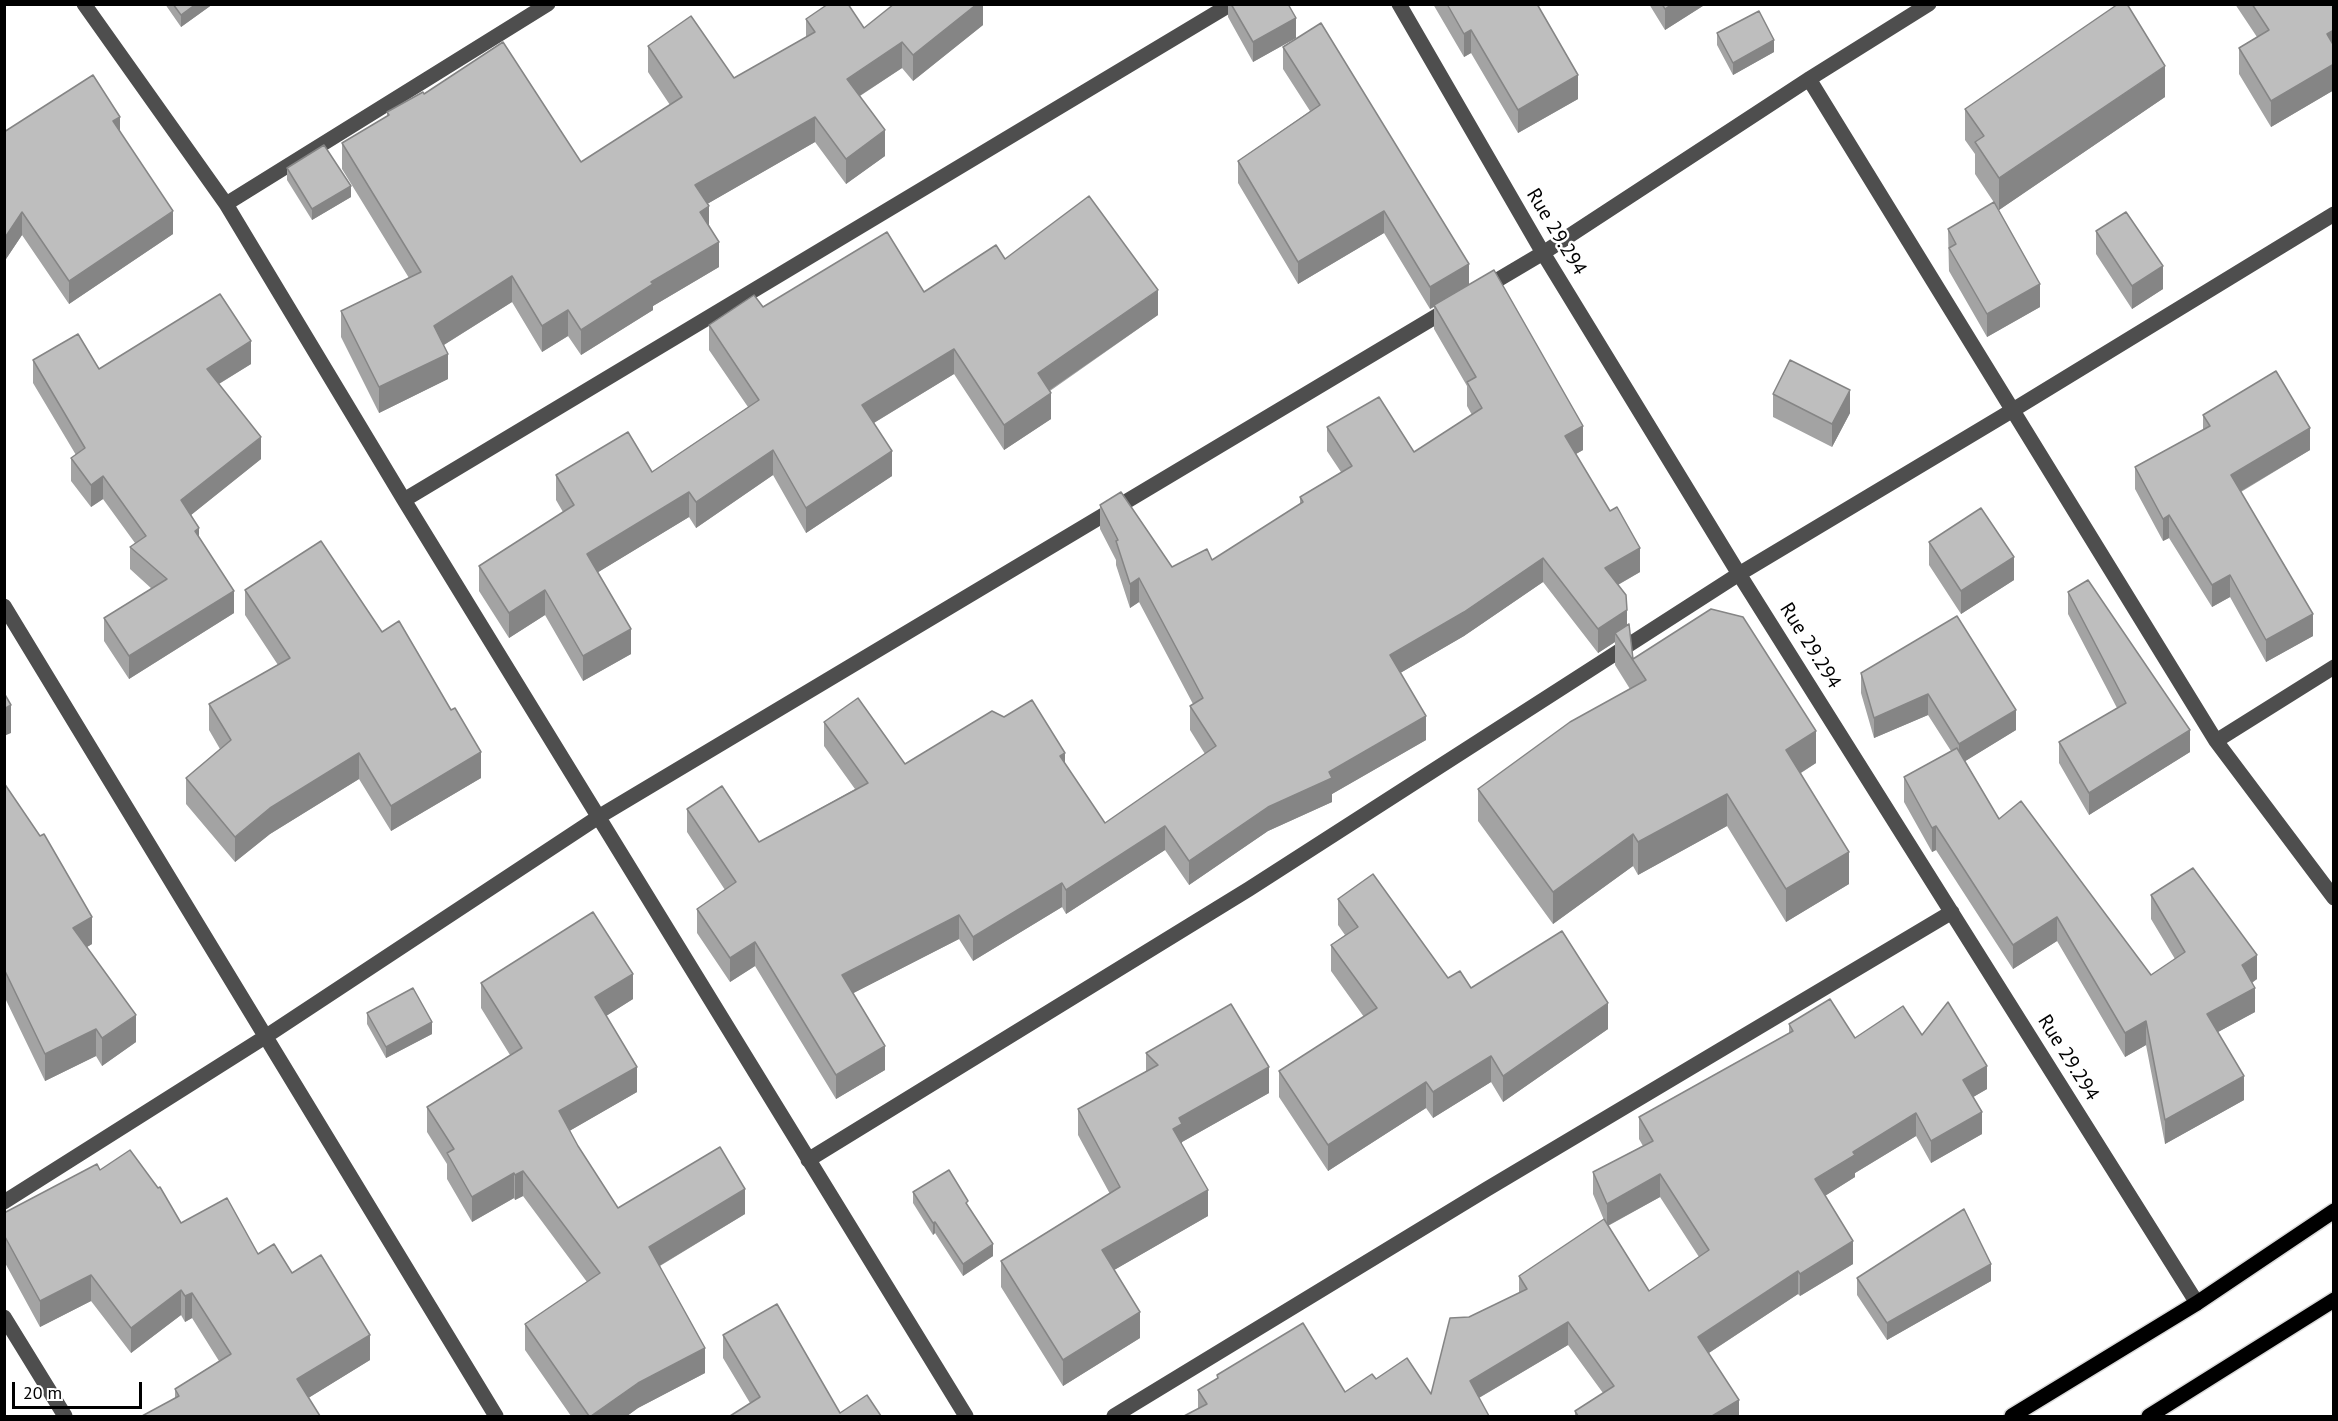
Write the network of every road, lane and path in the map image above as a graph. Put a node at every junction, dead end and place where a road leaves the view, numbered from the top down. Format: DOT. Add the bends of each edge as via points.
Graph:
graph roads {
  1 [pos="84,4"];
  2 [pos="548,4"];
  3 [pos="1231,4"];
  4 [pos="1400,4"];
  5 [pos="1929,4"];
  6 [pos="1809,79"];
  7 [pos="226,204"];
  8 [pos="2334,214"];
  9 [pos="1543,253"];
  10 [pos="2013,411"];
  11 [pos="404,500"];
  12 [pos="1739,574"];
  13 [pos="4,606"];
  14 [pos="2334,667"];
  15 [pos="2216,741"];
  16 [pos="600,816"];
  17 [pos="2334,898"];
  18 [pos="1952,912"];
  19 [pos="265,1037"];
  20 [pos="808,1160"];
  21 [pos="4,1202"];
  22 [pos="2334,1211"];
  23 [pos="2334,1300"];
  24 [pos="2197,1303"];
  25 [pos="4,1317"];
  26 [pos="65,1416"];
  27 [pos="496,1416"];
  28 [pos="966,1416"];
  29 [pos="1114,1416"];
  30 [pos="2012,1416"];
  31 [pos="2150,1416"];
  1 -- 7 [label="street"];
  2 -- 7 [label="street"];
  3 -- 11 [label="street"];
  4 -- 9 [label="street, Rue 29.294"];
  5 -- 6 [label="street"];
  6 -- 9 [label="street"];
  6 -- 10 [label="street"];
  7 -- 11 [label="street"];
  8 -- 10 [label="street"];
  9 -- 12 [label="street, Rue 29.294"];
  9 -- 16 [label="street"];
  10 -- 12 [label="street"];
  10 -- 15 [label="street"];
  11 -- 16 [label="street"];
  12 -- 18 [label="street, Rue 29.294"];
  12 -- 20 [label="street" via="1259,883"];
  13 -- 19 [label="street"];
  14 -- 15 [label="street"];
  15 -- 17 [label="street"];
  16 -- 19 [label="street"];
  16 -- 20 [label="street"];
  18 -- 24 [label="street, Rue 29.294"];
  18 -- 29 [label="street"];
  19 -- 21 [label="street"];
  19 -- 27 [label="street"];
  20 -- 28 [label="street"];
  22 -- 24 [label="main road"];
  23 -- 31 [label="main road"];
  24 -- 30 [label="main road"];
  25 -- 26 [label="street"];
}
